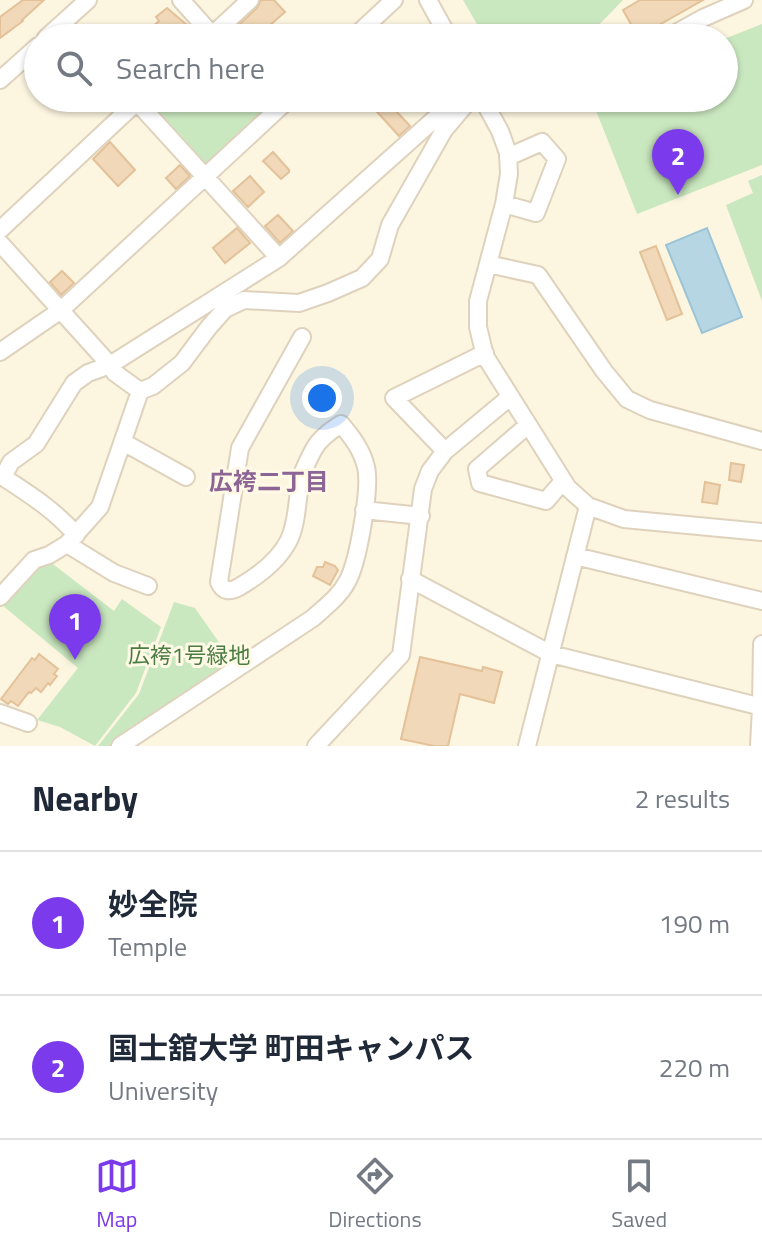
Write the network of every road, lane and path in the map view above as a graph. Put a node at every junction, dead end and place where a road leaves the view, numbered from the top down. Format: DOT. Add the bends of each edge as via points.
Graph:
graph roads {
  1 [pos="88,0"];
  2 [pos="181,0"];
  3 [pos="250,0"];
  4 [pos="394,0"];
  5 [pos="428,0"];
  6 [pos="744,0"];
  7 [pos="61,24"];
  8 [pos="201,24"];
  9 [pos="225,24"];
  10 [pos="368,24"];
  11 [pos="441,24"];
  12 [pos="692,24"];
  13 [pos="24,59"];
  14 [pos="0,80"];
  15 [pos="126,112"];
  16 [pos="149,112"];
  17 [pos="269,112"];
  18 [pos="442,112"];
  19 [pos="459,112"];
  20 [pos="490,112"];
  21 [pos="508,157"];
  22 [pos="205,177"];
  23 [pos="504,204"];
  24 [pos="0,230"];
  25 [pos="0,243"];
  26 [pos="279,258"];
  27 [pos="488,264"];
  28 [pos="61,310"];
  29 [pos="302,337"];
  30 [pos="0,352"];
  31 [pos="485,353"];
  32 [pos="110,365"];
  33 [pos="140,391"];
  34 [pos="510,397"];
  35 [pos="528,425"];
  36 [pos="762,441"];
  37 [pos="123,442"];
  38 [pos="445,451"];
  39 [pos="6,460"];
  40 [pos="186,477"];
  41 [pos="563,481"];
  42 [pos="588,506"];
  43 [pos="364,510"];
  44 [pos="421,516"];
  45 [pos="762,532"];
  46 [pos="72,540"];
  47 [pos="575,556"];
  48 [pos="410,579"];
  49 [pos="148,586"];
  50 [pos="0,597"];
  51 [pos="762,601"];
  52 [pos="762,644"];
  53 [pos="551,654"];
  54 [pos="762,707"];
  55 [pos="0,713"];
  56 [pos="28,723"];
  57 [pos="120,746"];
  58 [pos="316,746"];
  59 [pos="527,746"];
  60 [pos="759,746"];
  1 -- 7 [label="street"];
  2 -- 8 [label="street"];
  3 -- 9 [label="street"];
  4 -- 10 [label="street"];
  5 -- 11 [label="street"];
  6 -- 12 [label="street"];
  13 -- 14 [label="street"];
  15 -- 24 [label="street"];
  16 -- 22 [label="street"];
  17 -- 22 [label="street"];
  18 -- 26 [label="street"];
  19 -- 33 [label="street" via="390,225 380,259 362,278 299,303 244,300 225,309 182,363"];
  20 -- 21 [label="street"];
  21 -- 23 [label="street"];
  21 -- 23 [label="street" via="542,142 557,159 536,213"];
  22 -- 26 [label="street"];
  22 -- 28 [label="street"];
  23 -- 27 [label="street"];
  25 -- 28 [label="street"];
  26 -- 32 [label="street"];
  27 -- 31 [label="street" via="478,301"];
  27 -- 36 [label="street" via="538,275 627,399"];
  28 -- 30 [label="street"];
  28 -- 32 [label="street"];
  29 -- 43 [label="street" via="240,448 221,588 235,590 273,562 289,540 303,472 315,446 341,424 359,446 366,466"];
  31 -- 34 [label="street"];
  31 -- 38 [label="street" via="394,398"];
  32 -- 33 [label="street"];
  32 -- 39 [label="street" via="74,383 36,444"];
  33 -- 37 [label="street"];
  34 -- 35 [label="street"];
  34 -- 38 [label="street"];
  35 -- 41 [label="street"];
  35 -- 41 [label="street" via="477,469 480,483 546,501"];
  37 -- 40 [label="street"];
  37 -- 46 [label="street" via="100,507"];
  38 -- 44 [label="street" via="423,489"];
  39 -- 46 [label="street" via="3,477 66,523"];
  41 -- 42 [label="street"];
  42 -- 45 [label="street" via="624,519"];
  42 -- 47 [label="street"];
  43 -- 44 [label="street"];
  43 -- 57 [label="street" via="355,562 332,601"];
  44 -- 48 [label="street"];
  46 -- 49 [label="street" via="114,573"];
  46 -- 50 [label="street" via="34,560"];
  47 -- 51 [label="street"];
  47 -- 53 [label="street"];
  48 -- 53 [label="street"];
  48 -- 58 [label="street" via="401,655"];
  52 -- 54 [label="street"];
  53 -- 54 [label="street"];
  53 -- 59 [label="street"];
  54 -- 60 [label="street"];
  55 -- 56 [label="street"];
}
